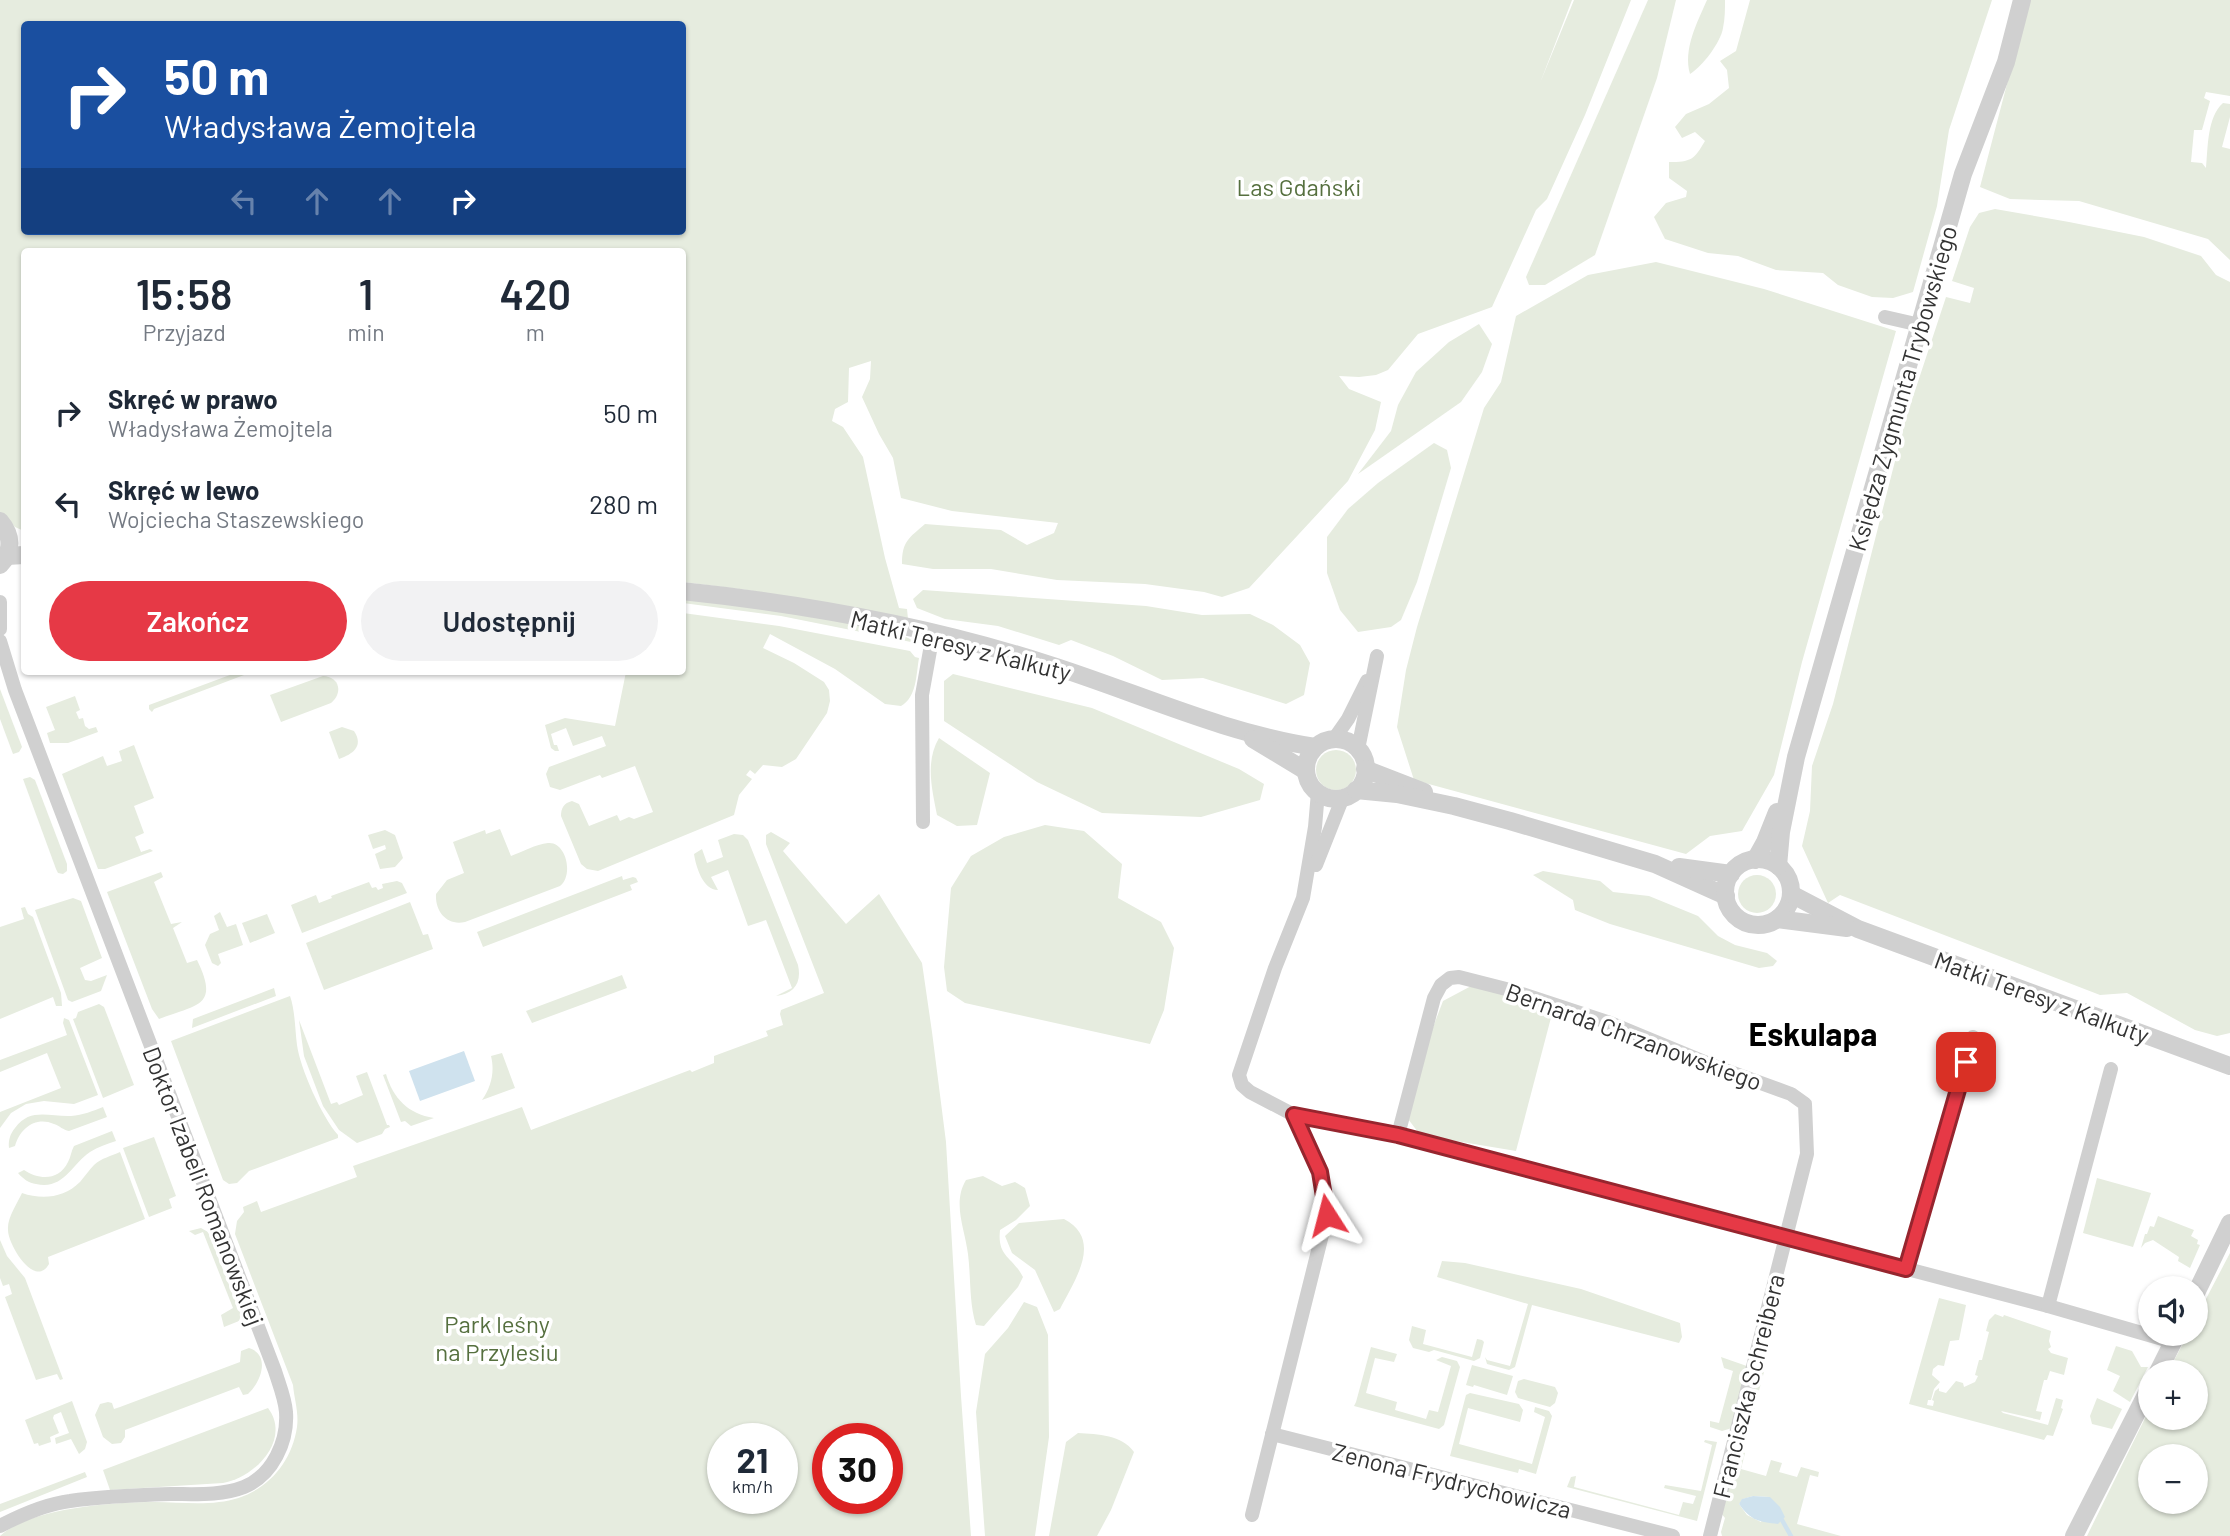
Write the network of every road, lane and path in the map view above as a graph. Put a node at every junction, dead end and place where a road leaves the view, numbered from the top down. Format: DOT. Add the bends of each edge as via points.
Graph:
graph roads {
  1 [pos="2022,0"];
  2 [pos="1885,317"];
  3 [pos="1920,325"];
  4 [pos="11,528"];
  5 [pos="10,559"];
  6 [pos="686,592"];
  7 [pos="0,602"];
  8 [pos="0,629"];
  9 [pos="933,634"];
  10 [pos="0,641"];
  11 [pos="1232,727"];
  12 [pos="1334,739"];
  13 [pos="1315,747"];
  14 [pos="1358,749"];
  15 [pos="1365,769"];
  16 [pos="1306,771"];
  17 [pos="1790,779"];
  18 [pos="1318,792"];
  19 [pos="1350,794"];
  20 [pos="1454,806"];
  21 [pos="923,822"];
  22 [pos="1755,860"];
  23 [pos="1655,864"];
  24 [pos="1777,866"];
  25 [pos="1731,874"];
  26 [pos="1307,886"];
  27 [pos="1791,894"];
  28 [pos="1726,896"];
  29 [pos="1777,919"];
  30 [pos="1858,929"];
  31 [pos="1973,1037"];
  32 [pos="2229,1066"];
  33 [pos="2111,1069"];
  34 [pos="1294,1115"];
  35 [pos="1398,1135"];
  36 [pos="2230,1223"];
  37 [pos="1786,1236"];
  38 [pos="1906,1269"];
  39 [pos="2204,1276"];
  40 [pos="2048,1306"];
  41 [pos="2138,1329"];
  42 [pos="2138,1410"];
  43 [pos="1272,1434"];
  44 [pos="1252,1515"];
  45 [pos="0,1526"];
  46 [pos="1673,1536"];
  47 [pos="1710,1536"];
  48 [pos="2074,1536"];
  1 -- 3 [label="street, Księdza Zygmunta Trybowskiego" via="2006,62 1963,174"];
  2 -- 3 [label="street"];
  3 -- 17 [label="street, Księdza Zygmunta Trybowskiego"];
  4 -- 5 [label="street"];
  6 -- 9 [label="street, Matki Teresy z Kalkuty" via="810,609"];
  7 -- 8 [label="street"];
  9 -- 11 [label="street, Matki Teresy z Kalkuty" via="1046,663"];
  9 -- 21 [label="street" via="922,695"];
  10 -- 45 [label="street, Doktor Izabeli Romanowskiej" via="275,1371 286,1425 272,1464 243,1487 214,1493 69,1501"];
  11 -- 13 [label="street, Matki Teresy z Kalkuty"];
  11 -- 16 [label="street, Matki Teresy z Kalkuty"];
  12 -- 13 [label="street"];
  12 -- 14 [label="street"];
  12 -- 14 [label="street" via="1376,660"];
  13 -- 16 [label="street"];
  14 -- 15 [label="street"];
  15 -- 19 [label="street"];
  15 -- 20 [label="street"];
  16 -- 18 [label="street"];
  17 -- 22 [label="street, Księdza Zygmunta Trybowskiego"];
  17 -- 24 [label="street, Księdza Zygmunta Trybowskiego"];
  18 -- 19 [label="street" via="1326,797"];
  18 -- 26 [label="street"];
  19 -- 20 [label="street" via="1397,794"];
  19 -- 26 [label="street"];
  20 -- 23 [label="street"];
  22 -- 24 [label="street"];
  22 -- 25 [label="street"];
  23 -- 25 [label="street"];
  23 -- 28 [label="street"];
  24 -- 27 [label="street" via="1790,883"];
  25 -- 28 [label="street"];
  26 -- 34 [label="street" via="1239,1075 1250,1092"];
  27 -- 29 [label="street"];
  27 -- 30 [label="street, Matki Teresy z Kalkuty"];
  28 -- 29 [label="street" via="1730,910 1746,923 1766,924"];
  29 -- 30 [label="street, Matki Teresy z Kalkuty"];
  30 -- 32 [label="street, Matki Teresy z Kalkuty"];
  31 -- 38 [label="street"];
  33 -- 40 [label="street"];
  34 -- 35 [label="street"];
  34 -- 43 [label="street" via="1320,1172 1327,1215"];
  35 -- 37 [label="street"];
  35 -- 37 [label="street, Bernarda Chrzanowskiego" via="1434,999 1441,985 1459,976 1610,1023 1791,1094 1805,1104 1807,1154"];
  36 -- 39 [label="street"];
  37 -- 38 [label="street"];
  37 -- 47 [label="street, Franciszka Schreibera"];
  38 -- 40 [label="street"];
  40 -- 41 [label="street"];
  42 -- 48 [label="street"];
  43 -- 44 [label="street"];
  43 -- 46 [label="street, Zenona Frydrychowicza"];
}
